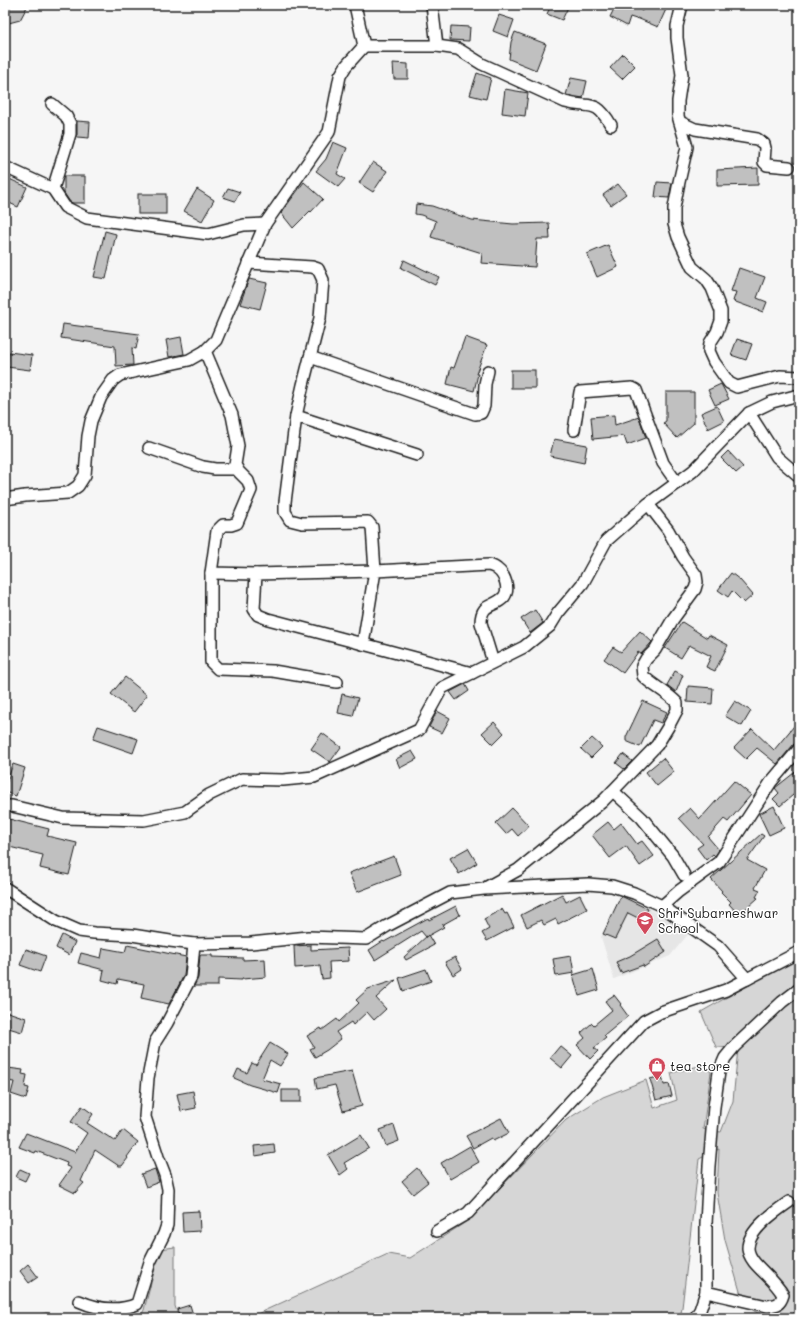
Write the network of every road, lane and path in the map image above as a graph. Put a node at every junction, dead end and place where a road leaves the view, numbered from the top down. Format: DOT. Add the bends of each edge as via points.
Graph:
graph roads {
  1 [pos="355,5"];
  2 [pos="432,5"];
  3 [pos="682,5"];
  4 [pos="364,46"];
  5 [pos="437,46"];
  6 [pos="52,104"];
  7 [pos="680,122"];
  8 [pos="611,126"];
  9 [pos="788,166"];
  10 [pos="5,167"];
  11 [pos="53,189"];
  12 [pos="265,224"];
  13 [pos="248,263"];
  14 [pos="205,351"];
  15 [pos="310,358"];
  16 [pos="488,371"];
  17 [pos="799,377"];
  18 [pos="799,396"];
  19 [pos="749,413"];
  20 [pos="296,416"];
  21 [pos="574,430"];
  22 [pos="149,448"];
  23 [pos="417,455"];
  24 [pos="237,469"];
  25 [pos="799,476"];
  26 [pos="677,483"];
  27 [pos="5,499"];
  28 [pos="648,504"];
  29 [pos="375,571"];
  30 [pos="211,573"];
  31 [pos="256,574"];
  32 [pos="363,644"];
  33 [pos="493,662"];
  34 [pos="472,673"];
  35 [pos="337,682"];
  36 [pos="799,749"];
  37 [pos="613,792"];
  38 [pos="5,806"];
  39 [pos="684,875"];
  40 [pos="5,888"];
  41 [pos="484,889"];
  42 [pos="662,906"];
  43 [pos="194,944"];
  44 [pos="799,952"];
  45 [pos="747,979"];
  46 [pos="799,989"];
  47 [pos="789,1202"];
  48 [pos="437,1231"];
  49 [pos="706,1292"];
  50 [pos="79,1301"];
  51 [pos="695,1318"];
  1 -- 4 [label="street"];
  2 -- 5 [label="street"];
  3 -- 7 [label="street" via="677,26 682,75 678,101"];
  4 -- 5 [label="street"];
  4 -- 12 [label="street" via="340,76 328,132"];
  5 -- 8 [label="street" via="458,49 482,64 565,102 593,105"];
  6 -- 11 [label="street" via="66,116 70,124 70,134"];
  7 -- 9 [label="street" via="695,128 757,138 764,144 766,165"];
  7 -- 17 [label="street" via="687,147 674,208 674,224 692,267 712,288 721,311 721,321 710,343 711,357 729,383 737,387 780,376"];
  10 -- 11 [label="street"];
  11 -- 12 [label="street" via="65,207 87,218 208,234 244,225"];
  12 -- 13 [label="street"];
  13 -- 14 [label="street" via="216,340"];
  13 -- 15 [label="street" via="312,267 318,270 323,280 320,318"];
  14 -- 24 [label="street" via="232,415 238,446"];
  14 -- 27 [label="street" via="189,360 120,375 113,380 101,397 91,421 85,475 78,486 68,493"];
  15 -- 16 [label="street" via="476,414 481,413 484,406"];
  15 -- 20 [label="street"];
  18 -- 19 [label="street" via="772,402"];
  19 -- 25 [label="street" via="777,457"];
  19 -- 26 [label="street" via="693,471"];
  20 -- 23 [label="street"];
  20 -- 29 [label="street" via="285,512 290,520 302,523 368,522 372,527"];
  21 -- 26 [label="street" via="580,392 632,388 636,390 663,463"];
  22 -- 24 [label="street" via="203,467"];
  24 -- 30 [label="street" via="248,481 251,490 237,523 223,525 217,531"];
  26 -- 28 [label="street"];
  28 -- 33 [label="street" via="606,541 583,583 550,626 524,647"];
  28 -- 37 [label="street" via="668,530 696,575 697,582 695,589 642,666 643,676 670,696 677,703 677,710 657,744"];
  29 -- 31 [label="street"];
  29 -- 32 [label="street"];
  29 -- 33 [label="street" via="489,565 496,568 502,574 507,591 504,597 486,608 481,616"];
  30 -- 31 [label="street"];
  30 -- 35 [label="street" via="211,662 218,669 273,670"];
  31 -- 32 [label="street" via="254,609 258,614 268,619"];
  32 -- 34 [label="street"];
  33 -- 34 [label="street"];
  34 -- 38 [label="street" via="442,688 419,730 314,777 283,780 242,779 209,795 185,812 144,820 63,818"];
  36 -- 42 [label="street" via="771,782 719,862"];
  37 -- 39 [label="street" via="642,818 673,856"];
  37 -- 41 [label="street" via="518,870"];
  40 -- 43 [label="street" via="56,921 79,931"];
  41 -- 42 [label="street" via="588,884 612,886"];
  41 -- 43 [label="street" via="450,893 366,939 308,937 251,943"];
  42 -- 45 [label="street" via="718,946"];
  43 -- 50 [label="street" via="191,978 155,1042 148,1078 145,1117 168,1189 167,1225 150,1262 137,1304 119,1309 90,1306"];
  44 -- 45 [label="street"];
  45 -- 48 [label="street" via="726,990 661,1012 644,1021 468,1213"];
  46 -- 49 [label="street" via="734,1047 725,1058 719,1072 709,1166"];
  47 -- 49 [label="street" via="764,1222 748,1243 753,1261 783,1295 781,1302 776,1306 767,1306"];
  49 -- 51 [label="street"];
}
